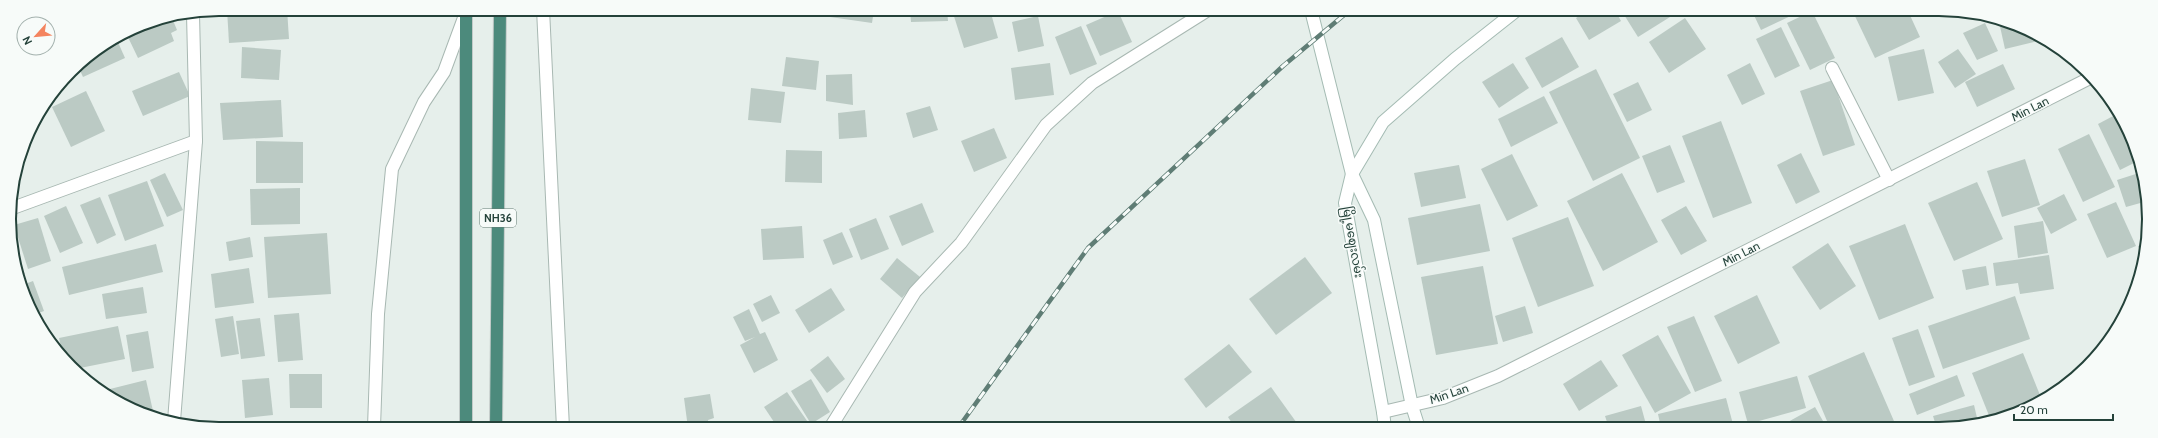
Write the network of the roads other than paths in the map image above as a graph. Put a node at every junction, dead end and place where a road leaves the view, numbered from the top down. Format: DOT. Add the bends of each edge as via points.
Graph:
graph roads {
  1 [pos="464,16"];
  2 [pos="466,16"];
  3 [pos="500,16"];
  4 [pos="543,16"];
  5 [pos="1198,16"];
  6 [pos="1312,16"];
  7 [pos="1509,16"];
  8 [pos="193,18"];
  9 [pos="1832,68"];
  10 [pos="2087,79"];
  11 [pos="196,141"];
  12 [pos="1352,174"];
  13 [pos="1889,180"];
  14 [pos="16,207"];
  15 [pos="1412,406"];
  16 [pos="1383,412"];
  17 [pos="174,417"];
  18 [pos="374,422"];
  19 [pos="466,422"];
  20 [pos="496,422"];
  21 [pos="563,422"];
  22 [pos="834,422"];
  23 [pos="1384,422"];
  24 [pos="1417,422"];
  1 -- 18 [label="street" via="444,72 424,102 392,169 378,314"];
  2 -- 19 [label="highway, NH36"];
  3 -- 20 [label="highway, NH36"];
  4 -- 21 [label="street"];
  5 -- 22 [label="street" via="1092,82 1046,125 961,243 915,292"];
  6 -- 12 [label="street"];
  7 -- 12 [label="street" via="1455,59 1383,122"];
  8 -- 11 [label="street"];
  9 -- 13 [label="street"];
  10 -- 13 [label="street, Min Lan"];
  11 -- 14 [label="street"];
  11 -- 17 [label="street"];
  12 -- 15 [label="street, မြို့မဈေးလမ်း" via="1374,220"];
  12 -- 16 [label="street, မြို့မဈေးလမ်း" via="1345,203"];
  13 -- 15 [label="street, Min Lan" via="1498,376 1443,398"];
  15 -- 16 [label="street, Min Lan"];
  15 -- 24 [label="street, မြို့မဈေးလမ်း"];
  16 -- 23 [label="street, မြို့မဈေးလမ်း"];
}
